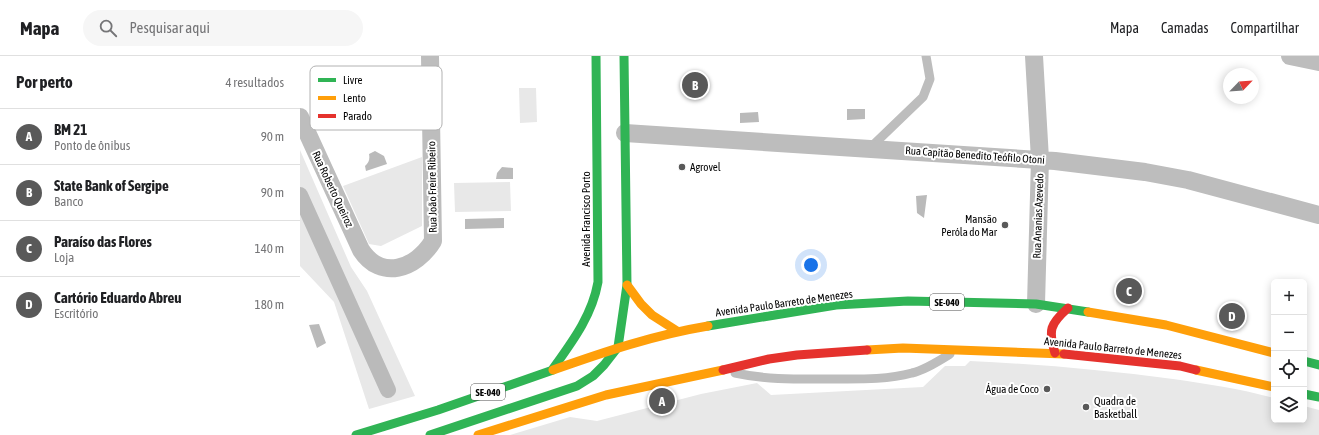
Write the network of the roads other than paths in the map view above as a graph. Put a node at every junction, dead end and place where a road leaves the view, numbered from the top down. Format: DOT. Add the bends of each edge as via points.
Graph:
graph roads {
  1 [pos="430,56"];
  2 [pos="596,56"];
  3 [pos="624,56"];
  4 [pos="926,56"];
  5 [pos="1034,56"];
  6 [pos="1290,56"];
  7 [pos="1319,62"];
  8 [pos="430,66"];
  9 [pos="300,117"];
  10 [pos="431,130"];
  11 [pos="625,133"];
  12 [pos="869,148"];
  13 [pos="1040,159"];
  14 [pos="1319,215"];
  15 [pos="369,260"];
  16 [pos="627,285"];
  17 [pos="1036,304"];
  18 [pos="1068,308"];
  19 [pos="677,331"];
  20 [pos="618,347"];
  21 [pos="957,349"];
  22 [pos="1271,352"];
  23 [pos="1055,353"];
  24 [pos="1307,362"];
  25 [pos="1319,365"];
  26 [pos="552,370"];
  27 [pos="720,370"];
  28 [pos="1271,386"];
  29 [pos="1307,395"];
  30 [pos="1319,397"];
  31 [pos="356,435"];
  32 [pos="430,435"];
  33 [pos="478,435"];
  1 -- 8 [label="street, Rua João Freire Ribeiro"];
  2 -- 26 [label="main road, Avenida Francisco Porto" via="597,292 582,326"];
  3 -- 11 [label="main road"];
  4 -- 12 [label="lane" via="930,79 922,97"];
  5 -- 13 [label="street, Rua Ananias Azevedo"];
  6 -- 7 [label="street"];
  9 -- 15 [label="street, Rua Roberto Queiroz" via="361,250"];
  10 -- 15 [label="street, Rua João Freire Ribeiro" via="433,241 428,251 408,266 392,269 381,267"];
  11 -- 12 [label="street, Rua Capitão Benedito Teófilo Otoni"];
  11 -- 16 [label="main road"];
  12 -- 13 [label="street, Rua Capitão Benedito Teófilo Otoni"];
  13 -- 14 [label="street, Rua Capitão Benedito Teófilo Otoni" via="1188,180"];
  13 -- 17 [label="street, Rua Ananias Azevedo"];
  16 -- 19 [label="main road" via="652,315"];
  16 -- 20 [label="main road"];
  17 -- 18 [label="main road, Avenida Paulo Barreto de Menezes / SE-040"];
  17 -- 19 [label="main road, Avenida Paulo Barreto de Menezes / SE-040" via="908,301 836,305"];
  18 -- 22 [label="main road, Avenida Paulo Barreto de Menezes / SE-040" via="1166,325"];
  18 -- 23 [label="main road" via="1051,324 1051,339"];
  19 -- 20 [label="main road, Avenida Paulo Barreto de Menezes / SE-040"];
  20 -- 26 [label="main road, Avenida Paulo Barreto de Menezes / SE-040"];
  20 -- 32 [label="main road" via="604,366 577,386"];
  21 -- 23 [label="main road, Avenida Paulo Barreto de Menezes"];
  21 -- 27 [label="main road, Avenida Paulo Barreto de Menezes" via="903,348 797,355"];
  21 -- 27 [label="lane" via="913,373 878,378 782,379"];
  23 -- 28 [label="main road, Avenida Paulo Barreto de Menezes" via="1180,366"];
  24 -- 25 [label="main road"];
  26 -- 31 [label="main road, Avenida Paulo Barreto de Menezes / SE-040" via="438,410"];
  27 -- 33 [label="main road, Avenida Paulo Barreto de Menezes" via="606,395"];
  29 -- 30 [label="main road"];
}
